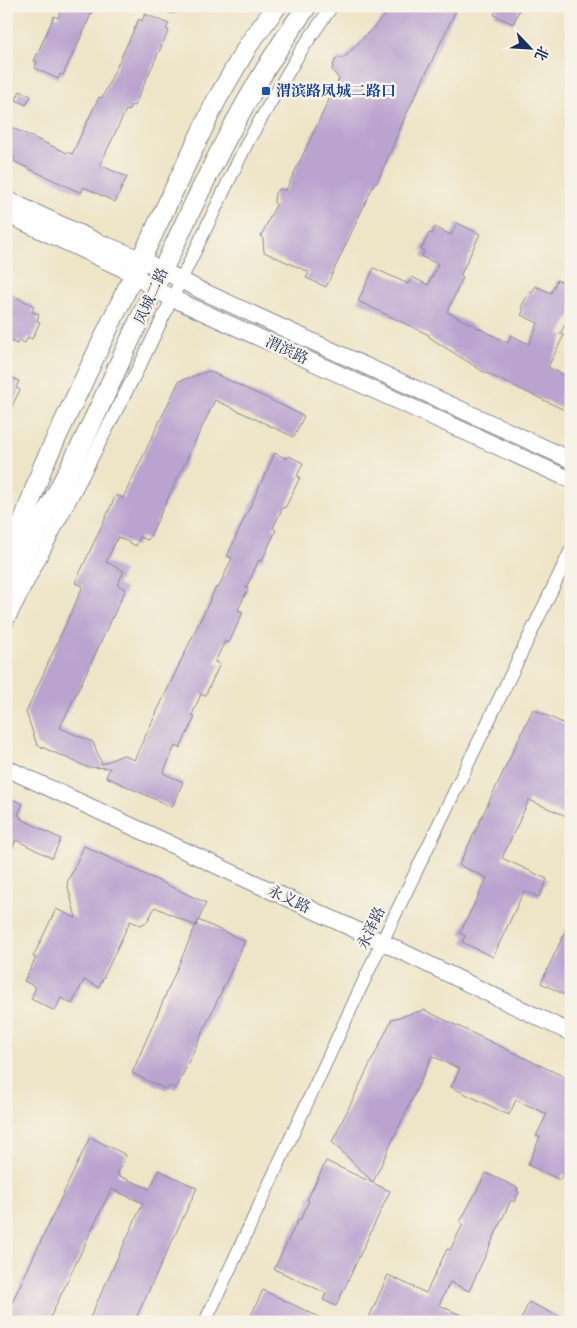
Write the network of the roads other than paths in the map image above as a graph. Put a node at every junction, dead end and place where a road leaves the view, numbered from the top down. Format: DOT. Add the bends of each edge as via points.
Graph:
graph roads {
  1 [pos="277,6"];
  2 [pos="307,6"];
  3 [pos="332,6"];
  4 [pos="6,199"];
  5 [pos="6,214"];
  6 [pos="138,266"];
  7 [pos="162,271"];
  8 [pos="181,279"];
  9 [pos="154,289"];
  10 [pos="172,298"];
  11 [pos="571,460"];
  12 [pos="571,480"];
  13 [pos="571,550"];
  14 [pos="6,558"];
  15 [pos="6,592"];
  16 [pos="6,624"];
  17 [pos="6,768"];
  18 [pos="382,942"];
  19 [pos="571,1033"];
  20 [pos="204,1322"];
  1 -- 6 [label="main road, 凤城二路" via="228,78"];
  2 -- 7 [label="main road, 凤城二路" via="237,120"];
  3 -- 8 [label="street" via="300,52 248,141"];
  4 -- 6 [label="street, 渭滨路" via="96,241"];
  5 -- 6 [label="street, 渭滨路"];
  6 -- 7 [label="street, 渭滨路"];
  6 -- 9 [label="street, 渭滨路"];
  6 -- 14 [label="main road, 凤城二路" via="43,466 22,525"];
  7 -- 8 [label="street, 渭滨路"];
  7 -- 9 [label="main road, 凤城二路"];
  8 -- 10 [label="street"];
  8 -- 11 [label="street, 渭滨路"];
  9 -- 10 [label="street, 渭滨路"];
  9 -- 15 [label="main road, 凤城二路" via="71,467"];
  10 -- 12 [label="street, 渭滨路"];
  10 -- 16 [label="street"];
  13 -- 18 [label="street, 永泽路"];
  17 -- 18 [label="street, 永义路"];
  18 -- 19 [label="street, 永义路"];
  18 -- 20 [label="street, 永泽路"];
}
